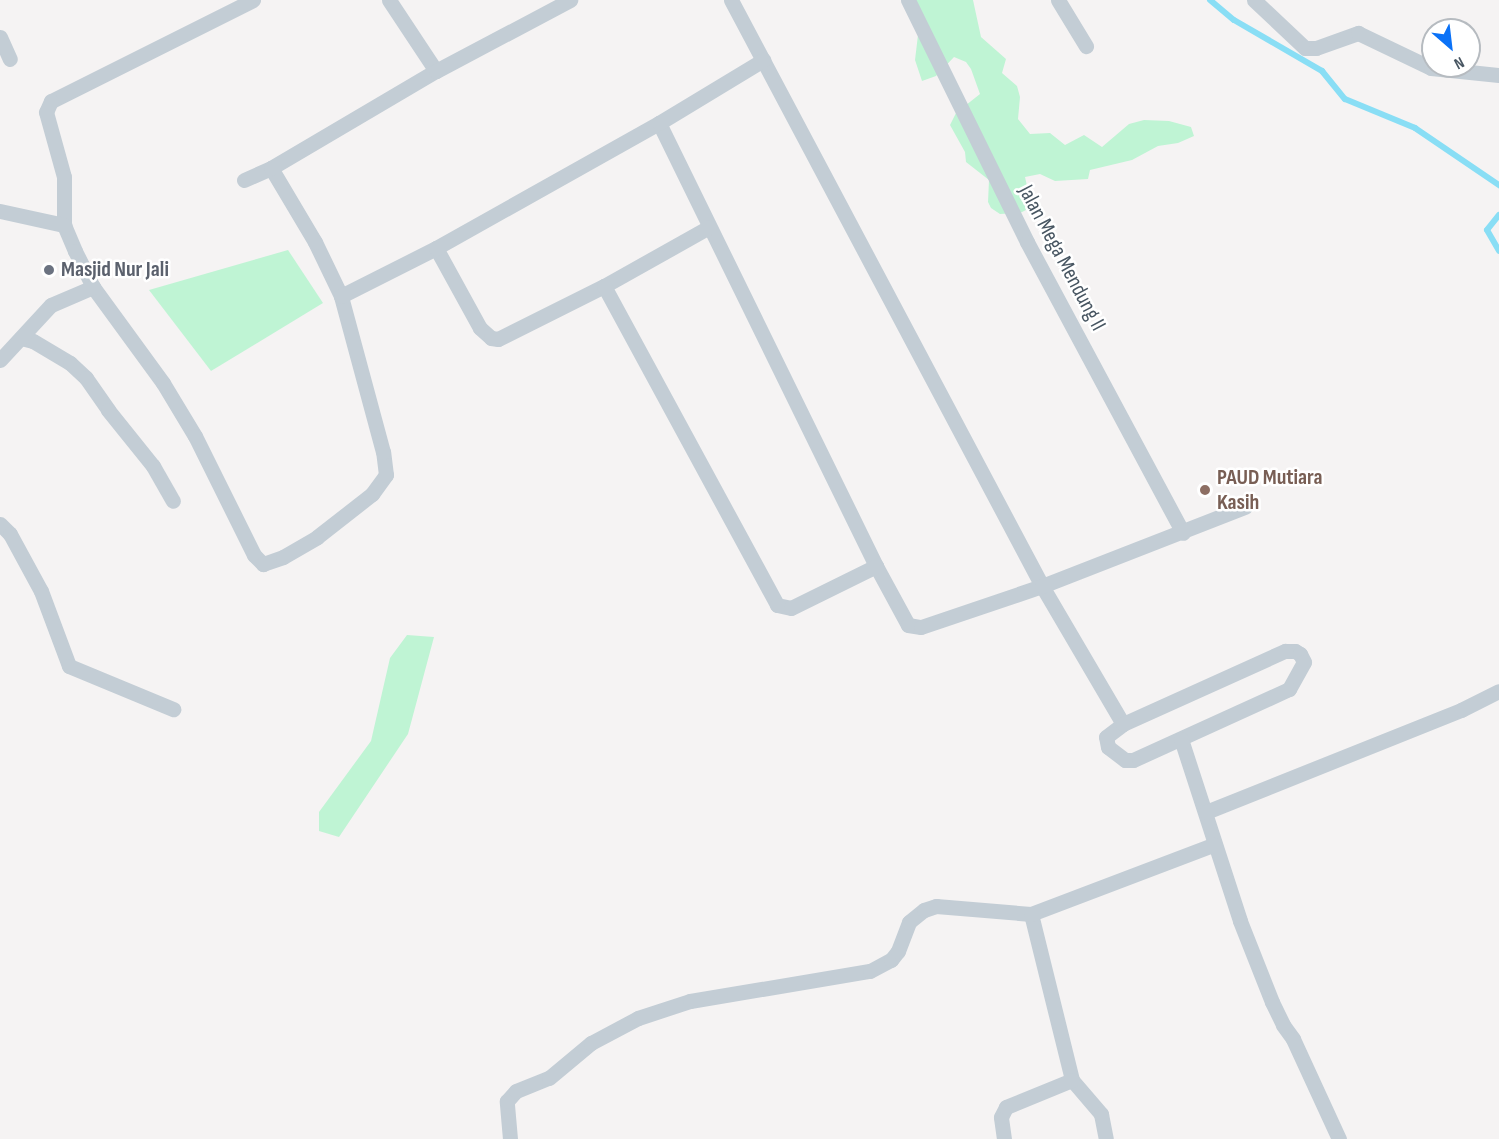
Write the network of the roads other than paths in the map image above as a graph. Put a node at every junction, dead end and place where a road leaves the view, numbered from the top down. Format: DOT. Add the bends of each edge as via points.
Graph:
graph roads {
  1 [pos="253,0"];
  2 [pos="388,0"];
  3 [pos="570,0"];
  4 [pos="731,0"];
  5 [pos="908,0"];
  6 [pos="1058,0"];
  7 [pos="1254,0"];
  8 [pos="0,37"];
  9 [pos="1086,46"];
  10 [pos="10,59"];
  11 [pos="763,60"];
  12 [pos="436,70"];
  13 [pos="1499,75"];
  14 [pos="659,123"];
  15 [pos="271,168"];
  16 [pos="244,180"];
  17 [pos="0,211"];
  18 [pos="64,225"];
  19 [pos="709,227"];
  20 [pos="435,248"];
  21 [pos="93,286"];
  22 [pos="604,286"];
  23 [pos="341,296"];
  24 [pos="21,338"];
  25 [pos="0,360"];
  26 [pos="173,501"];
  27 [pos="1245,507"];
  28 [pos="0,524"];
  29 [pos="1183,533"];
  30 [pos="876,566"];
  31 [pos="1042,586"];
  32 [pos="1499,691"];
  33 [pos="173,709"];
  34 [pos="1123,724"];
  35 [pos="1181,739"];
  36 [pos="1206,812"];
  37 [pos="1213,845"];
  38 [pos="1031,914"];
  39 [pos="1072,1080"];
  40 [pos="510,1139"];
  41 [pos="1004,1139"];
  42 [pos="1106,1139"];
  43 [pos="1339,1139"];
  1 -- 18 [label="street" via="47,106 46,117 64,177"];
  2 -- 12 [label="street"];
  3 -- 12 [label="street"];
  4 -- 11 [label="street"];
  5 -- 29 [label="street, Jalan Mega Mendung II" via="1027,242"];
  6 -- 9 [label="street"];
  7 -- 13 [label="street" via="1305,48 1358,33 1431,68"];
  8 -- 10 [label="street"];
  11 -- 14 [label="street"];
  11 -- 31 [label="street"];
  12 -- 15 [label="street"];
  14 -- 19 [label="street"];
  14 -- 20 [label="street"];
  15 -- 16 [label="street"];
  15 -- 23 [label="street" via="315,242"];
  17 -- 18 [label="street"];
  18 -- 21 [label="street"];
  19 -- 22 [label="street"];
  19 -- 30 [label="street"];
  20 -- 22 [label="street" via="480,328 491,338 498,339"];
  20 -- 23 [label="street"];
  21 -- 23 [label="street" via="163,383 195,436 254,555 263,564 316,537 372,494 386,475"];
  21 -- 24 [label="street" via="51,305"];
  22 -- 30 [label="street" via="777,605 791,608"];
  24 -- 25 [label="street"];
  24 -- 26 [label="street" via="70,363 86,378 153,466"];
  27 -- 29 [label="street"];
  28 -- 33 [label="street" via="10,534 41,591 69,666"];
  29 -- 31 [label="street"];
  30 -- 31 [label="street" via="903,620 914,627"];
  31 -- 34 [label="street"];
  32 -- 36 [label="street" via="1461,710"];
  34 -- 35 [label="street" via="1106,737 1108,747 1125,760"];
  34 -- 35 [label="street" via="1278,653 1291,650 1300,654 1304,662 1289,689"];
  35 -- 36 [label="street"];
  36 -- 37 [label="street"];
  37 -- 38 [label="street"];
  37 -- 43 [label="street" via="1272,1002"];
  38 -- 39 [label="street"];
  38 -- 40 [label="street" via="936,906 916,914 891,960 870,971 690,1001 638,1018 591,1043 549,1078 516,1091 507,1101"];
  39 -- 41 [label="street" via="1006,1107 1001,1117"];
  39 -- 42 [label="street" via="1101,1114"];
}
